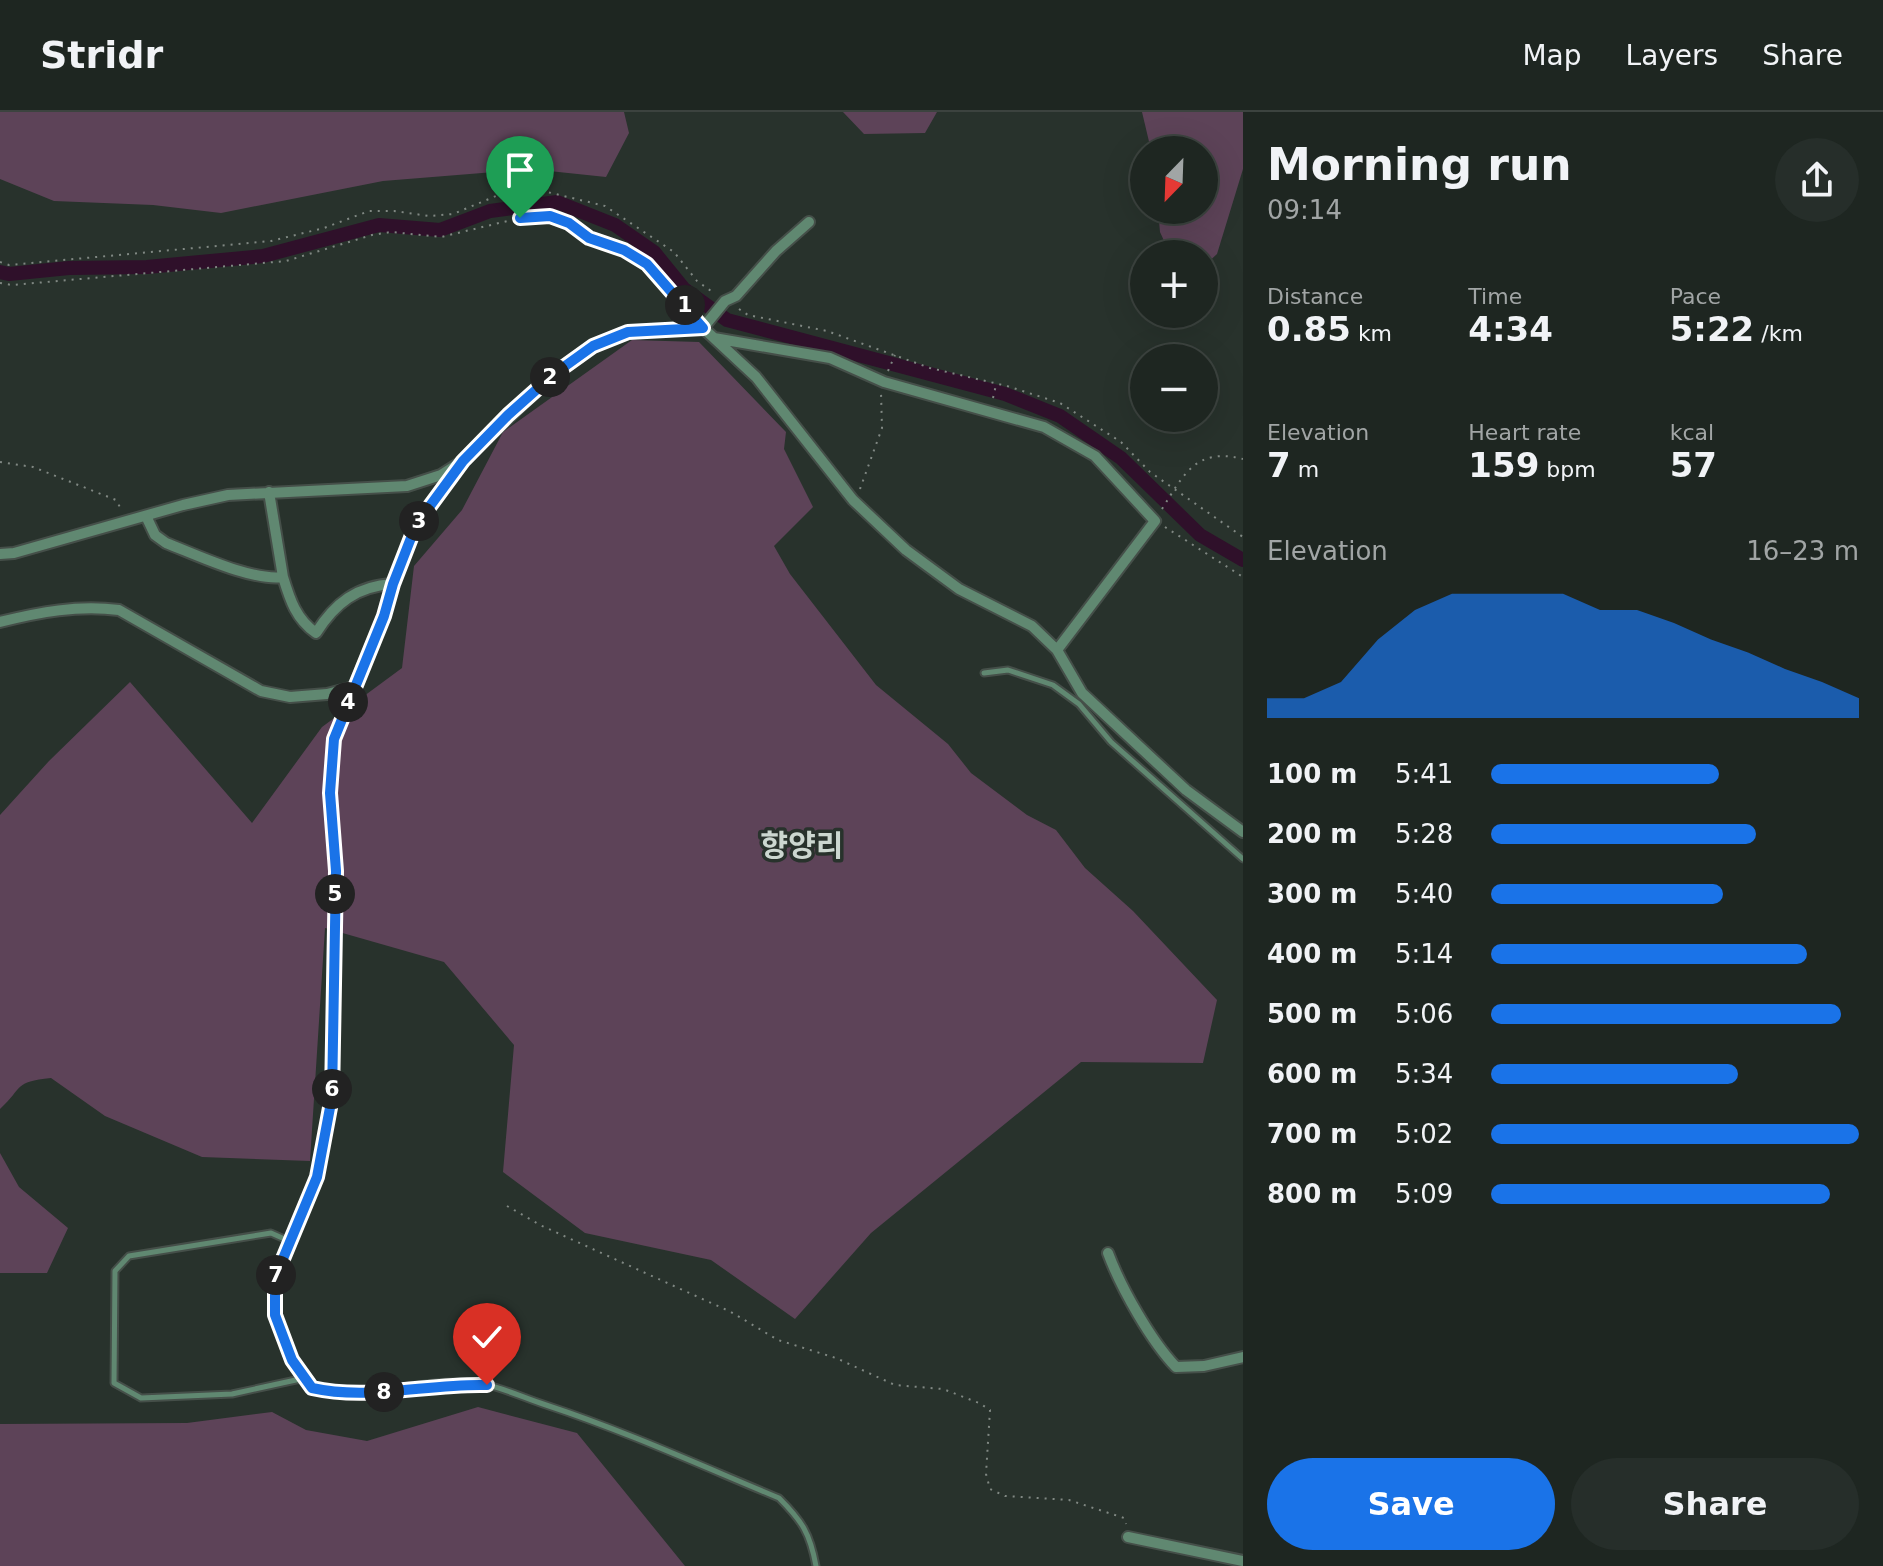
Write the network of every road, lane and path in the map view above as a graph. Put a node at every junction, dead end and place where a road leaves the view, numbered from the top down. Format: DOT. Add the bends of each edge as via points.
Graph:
graph roads {
  1 [pos="809,222"];
  2 [pos="0,262"];
  3 [pos="0,283"];
  4 [pos="724,302"];
  5 [pos="703,328"];
  6 [pos="714,338"];
  7 [pos="895,354"];
  8 [pos="884,382"];
  9 [pos="996,384"];
  10 [pos="989,413"];
  11 [pos="1243,459"];
  12 [pos="463,461"];
  13 [pos="0,462"];
  14 [pos="1175,488"];
  15 [pos="269,492"];
  16 [pos="116,500"];
  17 [pos="853,500"];
  18 [pos="146,516"];
  19 [pos="1155,521"];
  20 [pos="1243,537"];
  21 [pos="0,554"];
  22 [pos="283,577"];
  23 [pos="1243,577"];
  24 [pos="393,584"];
  25 [pos="0,622"];
  26 [pos="1057,650"];
  27 [pos="984,673"];
  28 [pos="354,687"];
  29 [pos="1243,832"];
  30 [pos="1243,859"];
  31 [pos="507,1206"];
  32 [pos="289,1241"];
  33 [pos="1108,1253"];
  34 [pos="1243,1357"];
  35 [pos="305,1378"];
  36 [pos="1128,1537"];
  37 [pos="1243,1561"];
  38 [pos="816,1566"];
  1 -- 4 [label="street"];
  2 -- 4 [label="path" via="271,241 369,211 453,214 496,196 539,190 605,206 674,252 697,281"];
  3 -- 5 [label="path" via="286,261 372,235 441,237 550,216 647,264"];
  4 -- 5 [label="street"];
  4 -- 7 [label="path" via="748,315 827,331"];
  5 -- 6 [label="street"];
  5 -- 12 [label="street" via="628,332 593,346 554,374"];
  6 -- 8 [label="street" via="830,358"];
  6 -- 17 [label="street" via="756,377"];
  7 -- 8 [label="path"];
  7 -- 9 [label="path"];
  8 -- 10 [label="street"];
  8 -- 17 [label="path" via="882,428"];
  9 -- 10 [label="path"];
  9 -- 14 [label="path" via="1060,403 1086,417"];
  10 -- 19 [label="street" via="1044,427 1095,456"];
  11 -- 14 [label="path" via="1226,455 1200,460"];
  12 -- 15 [label="street" via="407,486"];
  12 -- 24 [label="street" via="416,525"];
  13 -- 16 [label="path" via="33,467"];
  14 -- 19 [label="path"];
  14 -- 20 [label="path"];
  15 -- 18 [label="street" via="228,495"];
  15 -- 22 [label="street"];
  17 -- 26 [label="street" via="906,550 959,589 1032,626"];
  18 -- 21 [label="street"];
  18 -- 22 [label="street" via="155,535 166,543 256,574"];
  19 -- 23 [label="path"];
  19 -- 26 [label="street"];
  22 -- 24 [label="street" via="291,603 316,633 346,597"];
  24 -- 28 [label="street"];
  25 -- 28 [label="street" via="50,610 119,610 261,691 290,697"];
  26 -- 29 [label="street" via="1082,693 1186,790"];
  27 -- 30 [label="lane" via="1008,670 1053,685 1070,697 1111,742"];
  28 -- 32 [label="lane" via="334,739 330,793 336,871 332,1097 317,1177"];
  31 -- 36 [label="path" via="731,1312 778,1340 836,1358 895,1385 943,1389 979,1403 990,1410 990,1489 1005,1496 1069,1500 1124,1518"];
  32 -- 35 [label="lane" via="275,1278 275,1315"];
  32 -- 35 [label="lane" via="271,1233 129,1256 115,1271 114,1383 141,1398 232,1394"];
  33 -- 34 [label="street" via="1118,1280 1161,1352 1176,1367"];
  35 -- 38 [label="lane" via="312,1388 337,1394 487,1385 594,1421 779,1498 811,1539"];
  36 -- 37 [label="street"];
}
